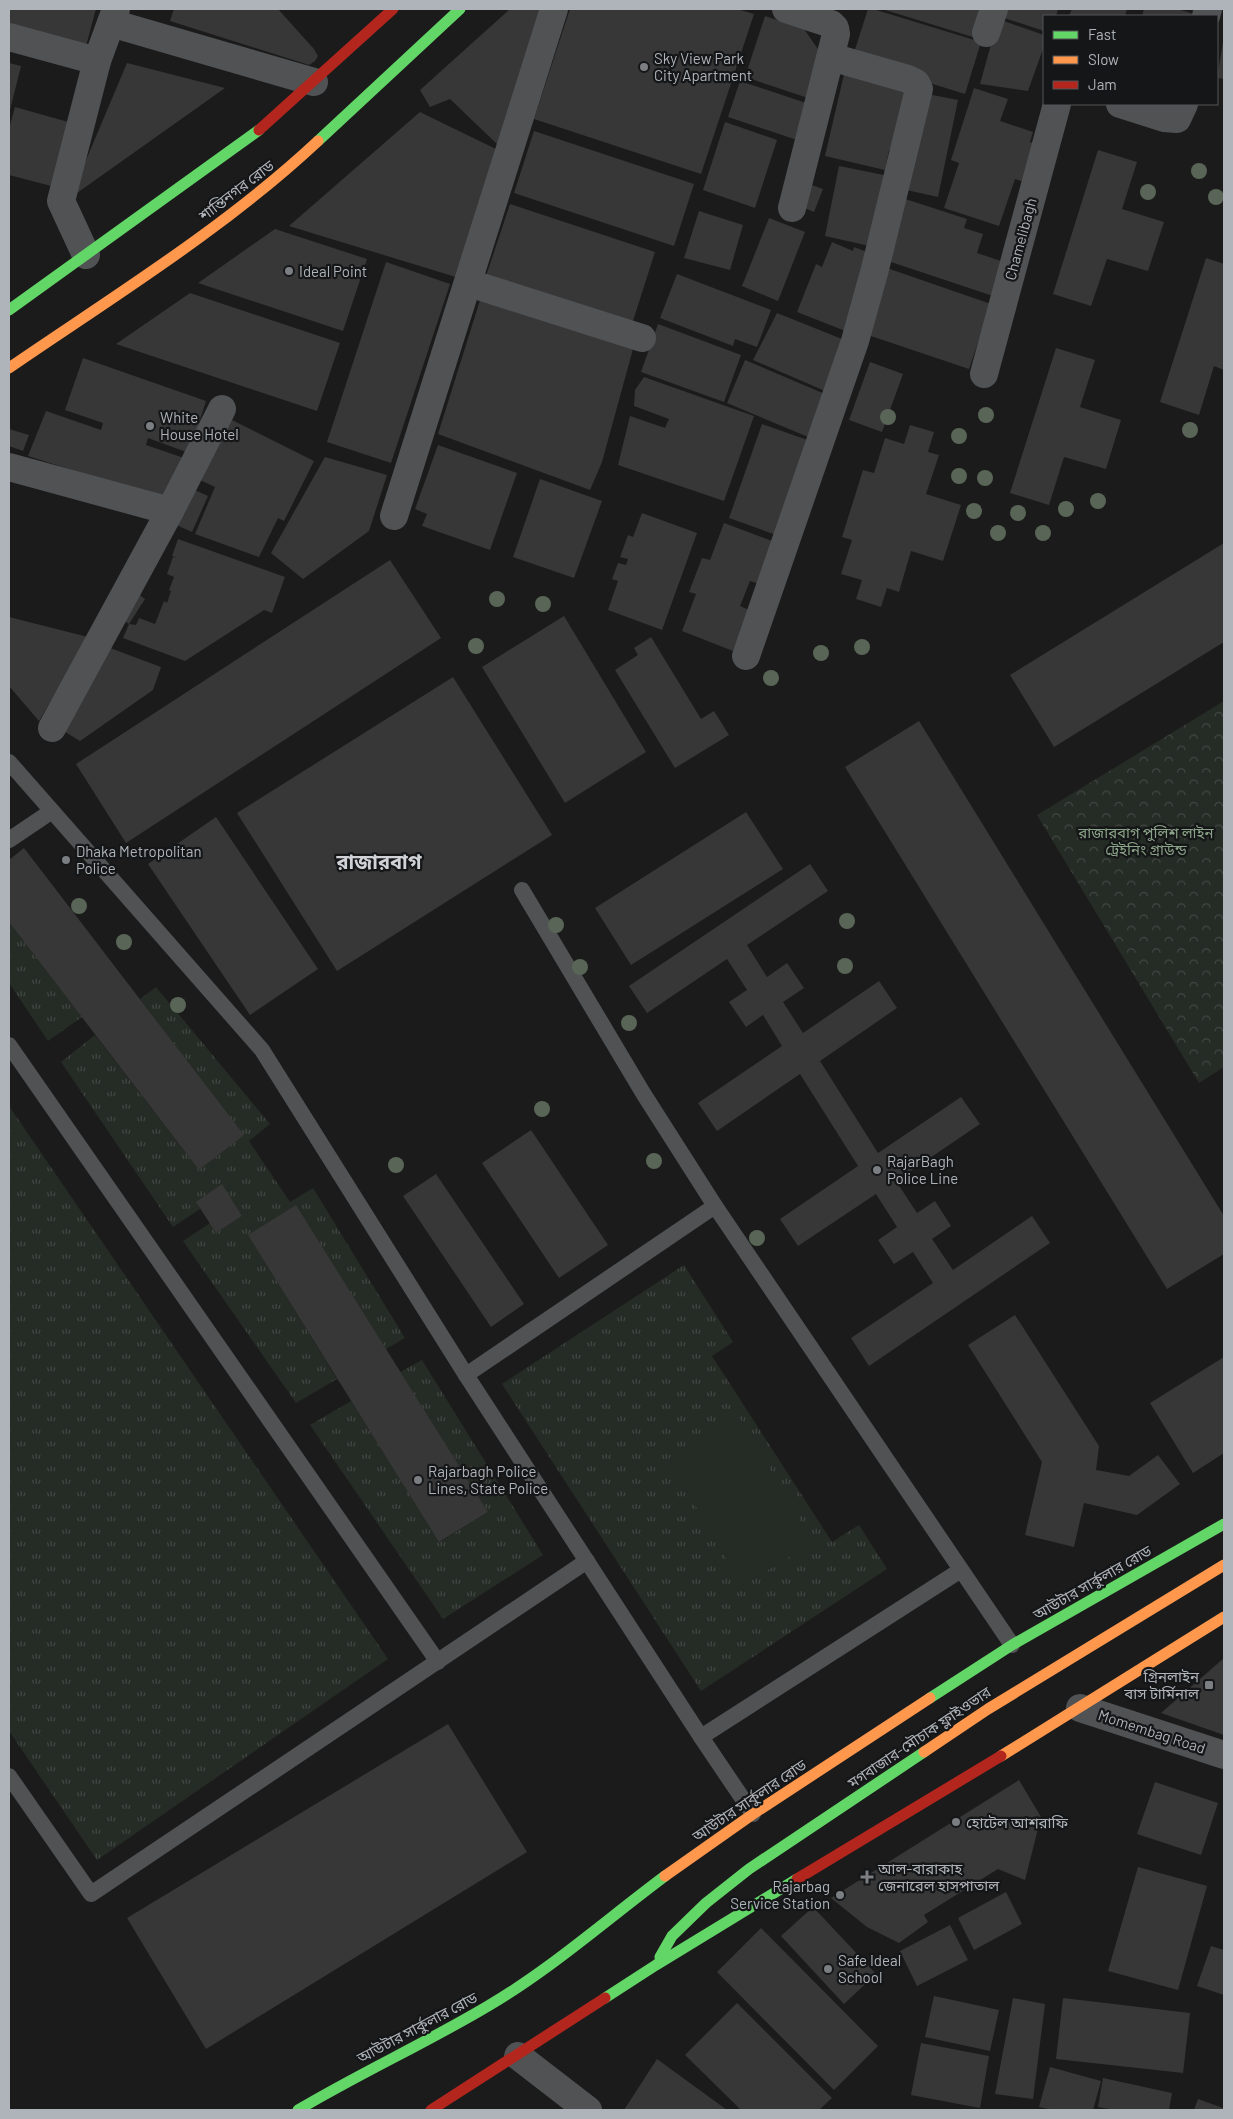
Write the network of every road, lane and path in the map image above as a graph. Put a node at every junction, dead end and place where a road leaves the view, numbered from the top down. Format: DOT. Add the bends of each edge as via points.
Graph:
graph roads {
  1 [pos="393,9"];
  2 [pos="460,9"];
  3 [pos="554,9"];
  4 [pos="786,9"];
  5 [pos="114,16"];
  6 [pos="9,37"];
  7 [pos="831,57"];
  8 [pos="97,61"];
  9 [pos="314,82"];
  10 [pos="1057,105"];
  11 [pos="1123,105"];
  12 [pos="1184,105"];
  13 [pos="792,208"];
  14 [pos="86,255"];
  15 [pos="469,283"];
  16 [pos="9,310"];
  17 [pos="642,338"];
  18 [pos="9,368"];
  19 [pos="984,374"];
  20 [pos="222,409"];
  21 [pos="9,467"];
  22 [pos="170,511"];
  23 [pos="394,516"];
  24 [pos="746,656"];
  25 [pos="52,728"];
  26 [pos="9,762"];
  27 [pos="52,811"];
  28 [pos="9,840"];
  29 [pos="522,890"];
  30 [pos="9,1045"];
  31 [pos="715,1206"];
  32 [pos="466,1375"];
  33 [pos="1224,1524"];
  34 [pos="588,1562"];
  35 [pos="1224,1564"];
  36 [pos="961,1570"];
  37 [pos="1224,1617"];
  38 [pos="1012,1645"];
  39 [pos="438,1662"];
  40 [pos="1080,1708"];
  41 [pos="701,1737"];
  42 [pos="1224,1755"];
  43 [pos="9,1776"];
  44 [pos="753,1814"];
  45 [pos="656,1965"];
  46 [pos="518,2056"];
  47 [pos="298,2110"];
  48 [pos="431,2110"];
  49 [pos="588,2110"];
  1 -- 9 [label="main road"];
  2 -- 18 [label="main road, শান্তিনগর রোড" via="289,168 218,224"];
  3 -- 15 [label="street"];
  4 -- 7 [label="street" via="835,28"];
  5 -- 8 [label="street"];
  5 -- 9 [label="street"];
  6 -- 8 [label="street"];
  7 -- 13 [label="street"];
  7 -- 24 [label="street" via="908,79 919,89 855,341"];
  8 -- 14 [label="street" via="61,202"];
  9 -- 14 [label="main road" via="264,126"];
  10 -- 19 [label="street, Chamelibagh"];
  11 -- 12 [label="street" via="1177,119"];
  14 -- 16 [label="main road"];
  15 -- 17 [label="street"];
  15 -- 23 [label="street"];
  20 -- 22 [label="street"];
  21 -- 22 [label="street"];
  22 -- 25 [label="street"];
  26 -- 27 [label="lane"];
  27 -- 28 [label="lane"];
  27 -- 32 [label="lane" via="262,1050"];
  29 -- 31 [label="lane" via="643,1093"];
  30 -- 39 [label="lane"];
  31 -- 32 [label="lane"];
  31 -- 36 [label="lane"];
  32 -- 34 [label="lane"];
  33 -- 38 [label="main road, আউটার সার্কুলার রোড"];
  34 -- 39 [label="lane"];
  34 -- 41 [label="lane"];
  35 -- 45 [label="main road, মগবাজার-মৌচাক ফ্লাইওভার" via="988,1709 749,1869 672,1936"];
  36 -- 38 [label="lane"];
  36 -- 41 [label="lane"];
  37 -- 40 [label="main road"];
  38 -- 44 [label="main road, আউটার সার্কুলার রোড"];
  39 -- 43 [label="lane" via="91,1894"];
  40 -- 42 [label="street, Momembag Road"];
  40 -- 45 [label="main road"];
  41 -- 44 [label="lane"];
  44 -- 47 [label="main road, আউটার সার্কুলার রোড" via="644,1891 569,1952 488,2006"];
  45 -- 46 [label="main road"];
  46 -- 48 [label="main road"];
  46 -- 49 [label="street"];
}
